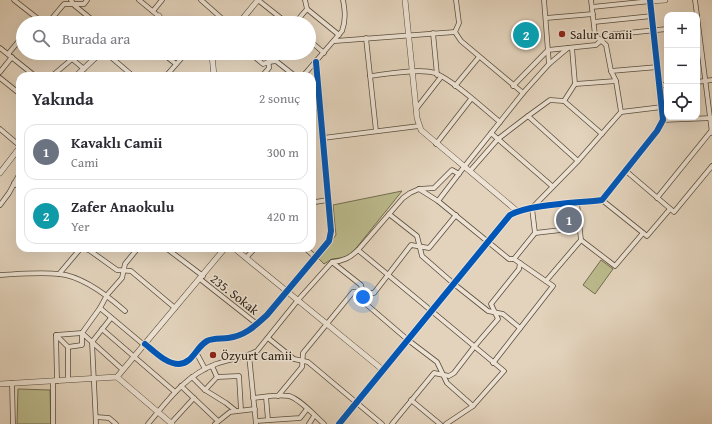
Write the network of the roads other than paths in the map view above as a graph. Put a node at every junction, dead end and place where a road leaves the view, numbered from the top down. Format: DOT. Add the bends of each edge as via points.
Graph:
graph roads {
  1 [pos="14,0"];
  2 [pos="71,0"];
  3 [pos="87,0"];
  4 [pos="139,0"];
  5 [pos="162,0"];
  6 [pos="258,0"];
  7 [pos="306,0"];
  8 [pos="343,0"];
  9 [pos="405,0"];
  10 [pos="456,0"];
  11 [pos="544,0"];
  12 [pos="591,0"];
  13 [pos="665,0"];
  14 [pos="695,0"];
  15 [pos="203,1"];
  16 [pos="650,1"];
  17 [pos="74,5"];
  18 [pos="592,8"];
  19 [pos="307,9"];
  20 [pos="152,11"];
  21 [pos="697,12"];
  22 [pos="593,14"];
  23 [pos="34,16"];
  24 [pos="54,16"];
  25 [pos="87,16"];
  26 [pos="159,16"];
  27 [pos="220,16"];
  28 [pos="245,16"];
  29 [pos="278,16"];
  30 [pos="301,16"];
  31 [pos="316,16"];
  32 [pos="316,16"];
  33 [pos="652,16"];
  34 [pos="546,18"];
  35 [pos="594,22"];
  36 [pos="664,29"];
  37 [pos="654,31"];
  38 [pos="455,32"];
  39 [pos="433,34"];
  40 [pos="339,35"];
  41 [pos="409,35"];
  42 [pos="366,38"];
  43 [pos="601,40"];
  44 [pos="335,41"];
  45 [pos="700,42"];
  46 [pos="316,46"];
  47 [pos="16,47"];
  48 [pos="0,48"];
  49 [pos="570,48"];
  50 [pos="548,50"];
  51 [pos="324,52"];
  52 [pos="10,56"];
  53 [pos="478,57"];
  54 [pos="71,60"];
  55 [pos="73,60"];
  56 [pos="93,60"];
  57 [pos="114,60"];
  58 [pos="171,60"];
  59 [pos="180,60"];
  60 [pos="213,60"];
  61 [pos="258,60"];
  62 [pos="269,62"];
  63 [pos="316,62"];
  64 [pos="176,64"];
  65 [pos="549,64"];
  66 [pos="658,67"];
  67 [pos="84,69"];
  68 [pos="611,71"];
  69 [pos="0,72"];
  70 [pos="30,72"];
  71 [pos="57,72"];
  72 [pos="81,72"];
  73 [pos="127,72"];
  74 [pos="169,72"];
  75 [pos="214,72"];
  76 [pos="266,72"];
  77 [pos="290,72"];
  78 [pos="307,72"];
  79 [pos="412,72"];
  80 [pos="370,76"];
  81 [pos="439,76"];
  82 [pos="0,78"];
  83 [pos="712,80"];
  84 [pos="616,81"];
  85 [pos="705,81"];
  86 [pos="700,82"];
  87 [pos="575,84"];
  88 [pos="660,85"];
  89 [pos="664,85"];
  90 [pos="455,86"];
  91 [pos="513,86"];
  92 [pos="16,91"];
  93 [pos="523,93"];
  94 [pos="471,99"];
  95 [pos="564,101"];
  96 [pos="662,106"];
  97 [pos="316,107"];
  98 [pos="320,110"];
  99 [pos="416,110"];
  100 [pos="621,112"];
  101 [pos="528,116"];
  102 [pos="711,118"];
  103 [pos="663,120"];
  104 [pos="500,122"];
  105 [pos="419,126"];
  106 [pos="0,129"];
  107 [pos="712,130"];
  108 [pos="376,132"];
  109 [pos="491,133"];
  110 [pos="712,133"];
  111 [pos="602,134"];
  112 [pos="323,138"];
  113 [pos="498,139"];
  114 [pos="16,143"];
  115 [pos="436,144"];
  116 [pos="16,152"];
  117 [pos="578,161"];
  118 [pos="712,166"];
  119 [pos="464,167"];
  120 [pos="626,171"];
  121 [pos="0,172"];
  122 [pos="470,172"];
  123 [pos="459,174"];
  124 [pos="16,180"];
  125 [pos="14,183"];
  126 [pos="552,186"];
  127 [pos="419,189"];
  128 [pos="658,198"];
  129 [pos="328,200"];
  130 [pos="602,200"];
  131 [pos="438,201"];
  132 [pos="316,202"];
  133 [pos="577,203"];
  134 [pos="0,205"];
  135 [pos="532,208"];
  136 [pos="670,209"];
  137 [pos="517,211"];
  138 [pos="389,214"];
  139 [pos="456,215"];
  140 [pos="560,230"];
  141 [pos="535,233"];
  142 [pos="643,233"];
  143 [pos="581,240"];
  144 [pos="488,242"];
  145 [pos="419,246"];
  146 [pos="358,250"];
  147 [pos="78,252"];
  148 [pos="93,252"];
  149 [pos="135,252"];
  150 [pos="171,252"];
  151 [pos="222,252"];
  152 [pos="239,252"];
  153 [pos="251,252"];
  154 [pos="309,252"];
  155 [pos="315,257"];
  156 [pos="246,258"];
  157 [pos="514,259"];
  158 [pos="332,262"];
  159 [pos="520,263"];
  160 [pos="123,271"];
  161 [pos="0,274"];
  162 [pos="60,274"];
  163 [pos="388,275"];
  164 [pos="201,278"];
  165 [pos="546,281"];
  166 [pos="454,284"];
  167 [pos="286,291"];
  168 [pos="363,292"];
  169 [pos="106,295"];
  170 [pos="298,300"];
  171 [pos="100,308"];
  172 [pos="175,308"];
  173 [pos="125,311"];
  174 [pos="431,311"];
  175 [pos="495,312"];
  176 [pos="111,318"];
  177 [pos="257,324"];
  178 [pos="328,324"];
  179 [pos="520,328"];
  180 [pos="102,330"];
  181 [pos="82,333"];
  182 [pos="56,334"];
  183 [pos="268,338"];
  184 [pos="408,340"];
  185 [pos="92,342"];
  186 [pos="145,344"];
  187 [pos="68,347"];
  188 [pos="474,347"];
  189 [pos="196,352"];
  190 [pos="249,355"];
  191 [pos="134,357"];
  192 [pos="303,361"];
  193 [pos="493,363"];
  194 [pos="212,366"];
  195 [pos="205,368"];
  196 [pos="123,370"];
  197 [pos="383,370"];
  198 [pos="443,374"];
  199 [pos="117,377"];
  200 [pos="192,377"];
  201 [pos="217,377"];
  202 [pos="94,378"];
  203 [pos="68,380"];
  204 [pos="55,381"];
  205 [pos="12,383"];
  206 [pos="0,384"];
  207 [pos="181,386"];
  208 [pos="205,390"];
  209 [pos="175,392"];
  210 [pos="278,396"];
  211 [pos="266,397"];
  212 [pos="194,398"];
  213 [pos="254,398"];
  214 [pos="411,400"];
  215 [pos="356,403"];
  216 [pos="473,406"];
  217 [pos="255,409"];
  218 [pos="307,409"];
  219 [pos="241,410"];
  220 [pos="158,412"];
  221 [pos="236,412"];
  222 [pos="314,416"];
  223 [pos="96,417"];
  224 [pos="268,420"];
  225 [pos="217,422"];
  226 [pos="256,423"];
  227 [pos="13,424"];
  228 [pos="53,424"];
  229 [pos="96,424"];
  230 [pos="116,424"];
  231 [pos="148,424"];
  232 [pos="171,424"];
  233 [pos="309,424"];
  234 [pos="324,424"];
  235 [pos="340,424"];
  236 [pos="382,424"];
  237 [pos="392,424"];
  238 [pos="440,424"];
  239 [pos="446,424"];
  1 -- 23 [label="street"];
  2 -- 17 [label="street"];
  3 -- 17 [label="street" via="84,4"];
  4 -- 20 [label="street"];
  5 -- 20 [label="street"];
  6 -- 28 [label="street"];
  6 -- 29 [label="street"];
  7 -- 19 [label="street"];
  8 -- 40 [label="street" via="345,23"];
  9 -- 41 [label="street"];
  10 -- 38 [label="street" via="459,23"];
  11 -- 34 [label="street"];
  12 -- 18 [label="street"];
  13 -- 16 [label="street"];
  14 -- 21 [label="street"];
  15 -- 27 [label="street"];
  16 -- 18 [label="street"];
  16 -- 33 [label="street"];
  17 -- 24 [label="street" via="64,4"];
  17 -- 25 [label="street"];
  18 -- 22 [label="street"];
  19 -- 30 [label="street"];
  19 -- 32 [label="street"];
  20 -- 26 [label="street"];
  22 -- 34 [label="street"];
  22 -- 35 [label="street"];
  31 -- 40 [label="street"];
  33 -- 35 [label="street"];
  33 -- 37 [label="street"];
  34 -- 50 [label="street"];
  35 -- 43 [label="street" via="595,35"];
  36 -- 37 [label="street"];
  37 -- 43 [label="street" via="607,35"];
  37 -- 66 [label="street"];
  38 -- 39 [label="street"];
  38 -- 53 [label="street"];
  39 -- 41 [label="street"];
  39 -- 81 [label="street"];
  40 -- 44 [label="street"];
  41 -- 42 [label="street"];
  41 -- 79 [label="street"];
  42 -- 44 [label="street"];
  42 -- 80 [label="street"];
  43 -- 49 [label="street" via="596,45"];
  43 -- 68 [label="street" via="606,45"];
  44 -- 51 [label="street"];
  45 -- 85 [label="street"];
  46 -- 51 [label="street"];
  47 -- 52 [label="street"];
  48 -- 52 [label="street"];
  49 -- 50 [label="street"];
  49 -- 65 [label="street"];
  49 -- 87 [label="street"];
  50 -- 65 [label="street"];
  50 -- 91 [label="street"];
  51 -- 63 [label="street"];
  52 -- 69 [label="street"];
  52 -- 70 [label="street"];
  53 -- 90 [label="street"];
  53 -- 91 [label="street"];
  54 -- 71 [label="street"];
  55 -- 67 [label="street"];
  56 -- 67 [label="street"];
  57 -- 73 [label="street"];
  58 -- 64 [label="street"];
  59 -- 64 [label="street"];
  60 -- 75 [label="street"];
  61 -- 62 [label="street" via="263,64"];
  62 -- 76 [label="street"];
  62 -- 77 [label="street" via="276,61"];
  63 -- 78 [label="street"];
  63 -- 98 [label="street"];
  64 -- 74 [label="street"];
  65 -- 93 [label="street"];
  66 -- 68 [label="street"];
  66 -- 88 [label="street"];
  67 -- 72 [label="street"];
  68 -- 84 [label="street"];
  79 -- 80 [label="street"];
  79 -- 81 [label="street" via="428,72"];
  79 -- 99 [label="street"];
  80 -- 108 [label="street"];
  81 -- 90 [label="street"];
  81 -- 99 [label="street"];
  82 -- 92 [label="street"];
  83 -- 85 [label="street"];
  84 -- 87 [label="street"];
  84 -- 100 [label="street"];
  85 -- 86 [label="street"];
  85 -- 102 [label="street"];
  87 -- 95 [label="street"];
  88 -- 89 [label="street"];
  88 -- 96 [label="street"];
  90 -- 94 [label="street"];
  91 -- 93 [label="street"];
  93 -- 104 [label="street"];
  94 -- 104 [label="street"];
  94 -- 115 [label="street"];
  95 -- 101 [label="street" via="550,100"];
  95 -- 111 [label="street"];
  96 -- 100 [label="street"];
  96 -- 103 [label="street"];
  97 -- 98 [label="street"];
  98 -- 112 [label="street"];
  99 -- 105 [label="street"];
  100 -- 111 [label="street"];
  101 -- 113 [label="street"];
  101 -- 117 [label="street"];
  102 -- 103 [label="street"];
  102 -- 107 [label="street"];
  103 -- 120 [label="street"];
  104 -- 109 [label="street"];
  105 -- 108 [label="street"];
  105 -- 115 [label="street"];
  106 -- 114 [label="street"];
  107 -- 110 [label="street"];
  107 -- 128 [label="street"];
  108 -- 112 [label="street"];
  109 -- 113 [label="street"];
  109 -- 119 [label="street"];
  111 -- 117 [label="street"];
  112 -- 129 [label="street"];
  113 -- 122 [label="street"];
  113 -- 126 [label="street"];
  115 -- 119 [label="street"];
  116 -- 121 [label="street"];
  117 -- 126 [label="street"];
  118 -- 136 [label="street" via="674,212"];
  119 -- 122 [label="street"];
  119 -- 123 [label="street"];
  120 -- 128 [label="street"];
  120 -- 130 [label="street"];
  122 -- 137 [label="street"];
  123 -- 127 [label="street" via="452,170 434,188"];
  123 -- 131 [label="street"];
  124 -- 125 [label="street"];
  125 -- 134 [label="street"];
  126 -- 135 [label="street"];
  127 -- 131 [label="street"];
  127 -- 138 [label="street" via="403,198"];
  128 -- 136 [label="street"];
  129 -- 132 [label="street"];
  129 -- 155 [label="street" via="331,236"];
  130 -- 133 [label="street"];
  130 -- 142 [label="street"];
  131 -- 139 [label="street"];
  133 -- 135 [label="street"];
  133 -- 143 [label="street"];
  135 -- 137 [label="street"];
  135 -- 141 [label="street"];
  136 -- 142 [label="street" via="647,236"];
  137 -- 144 [label="street" via="510,215"];
  138 -- 145 [label="street" via="417,236"];
  138 -- 146 [label="street"];
  139 -- 144 [label="street"];
  139 -- 145 [label="street" via="429,248"];
  140 -- 141 [label="street"];
  141 -- 157 [label="street"];
  142 -- 143 [label="street" via="615,266"];
  143 -- 165 [label="street"];
  144 -- 157 [label="street" via="509,259"];
  144 -- 166 [label="street"];
  145 -- 163 [label="street" via="411,246"];
  145 -- 166 [label="street" via="422,256"];
  146 -- 158 [label="street" via="350,257"];
  146 -- 163 [label="street"];
  147 -- 162 [label="street"];
  148 -- 160 [label="street" via="117,270"];
  149 -- 160 [label="street"];
  150 -- 164 [label="street, 235. Sokak"];
  151 -- 164 [label="street"];
  152 -- 156 [label="street"];
  153 -- 156 [label="street"];
  154 -- 155 [label="street"];
  155 -- 167 [label="street"];
  156 -- 167 [label="street"];
  157 -- 159 [label="street"];
  158 -- 168 [label="street" via="361,285"];
  158 -- 170 [label="street"];
  159 -- 165 [label="street"];
  159 -- 175 [label="street" via="519,269 490,304"];
  160 -- 169 [label="street" via="122,278"];
  160 -- 172 [label="street" via="131,271"];
  161 -- 162 [label="street"];
  162 -- 169 [label="street" via="75,278"];
  163 -- 168 [label="street" via="374,293"];
  163 -- 174 [label="street"];
  164 -- 172 [label="street"];
  164 -- 177 [label="street, 235. Sokak"];
  165 -- 179 [label="street" via="553,286"];
  166 -- 174 [label="street"];
  166 -- 175 [label="street" via="488,311"];
  167 -- 170 [label="street"];
  167 -- 177 [label="street"];
  168 -- 178 [label="street" via="353,292"];
  168 -- 184 [label="street" via="366,304"];
  169 -- 171 [label="street"];
  169 -- 173 [label="street"];
  170 -- 178 [label="street"];
  170 -- 183 [label="street"];
  171 -- 176 [label="street"];
  171 -- 181 [label="street"];
  172 -- 186 [label="street"];
  174 -- 184 [label="street"];
  174 -- 188 [label="street"];
  175 -- 179 [label="street" via="503,314"];
  175 -- 188 [label="street" via="498,320"];
  176 -- 180 [label="street"];
  176 -- 186 [label="street"];
  177 -- 189 [label="street" via="242,335 208,340"];
  178 -- 192 [label="street" via="303,353"];
  178 -- 197 [label="street"];
  179 -- 193 [label="street"];
  180 -- 185 [label="street"];
  180 -- 191 [label="street"];
  181 -- 182 [label="street"];
  181 -- 185 [label="street"];
  181 -- 187 [label="street" via="82,345"];
  182 -- 187 [label="street"];
  182 -- 204 [label="street"];
  183 -- 190 [label="street"];
  183 -- 192 [label="street" via="294,360"];
  184 -- 197 [label="street"];
  184 -- 198 [label="street" via="437,362"];
  185 -- 196 [label="street"];
  185 -- 202 [label="street"];
  186 -- 189 [label="street" via="173,364 186,362"];
  186 -- 191 [label="street"];
  187 -- 203 [label="street"];
  188 -- 193 [label="street"];
  188 -- 198 [label="street" via="454,373 449,376"];
  189 -- 195 [label="street"];
  190 -- 194 [label="street"];
  190 -- 213 [label="street"];
  191 -- 196 [label="street"];
  191 -- 209 [label="street"];
  192 -- 210 [label="street" via="302,367"];
  192 -- 215 [label="street" via="308,362"];
  193 -- 216 [label="street" via="504,371"];
  194 -- 195 [label="street"];
  194 -- 201 [label="street"];
  195 -- 200 [label="street"];
  196 -- 199 [label="street"];
  197 -- 215 [label="street"];
  198 -- 214 [label="street" via="434,373"];
  198 -- 216 [label="street" via="447,383"];
  199 -- 202 [label="street"];
  199 -- 220 [label="street"];
  200 -- 207 [label="street"];
  200 -- 208 [label="street"];
  201 -- 208 [label="street"];
  201 -- 219 [label="street" via="238,376"];
  202 -- 203 [label="street"];
  202 -- 223 [label="street"];
  203 -- 204 [label="street"];
  204 -- 205 [label="street"];
  204 -- 228 [label="street"];
  205 -- 206 [label="street"];
  205 -- 227 [label="street"];
  207 -- 209 [label="street"];
  207 -- 212 [label="street"];
  208 -- 221 [label="street"];
  209 -- 220 [label="street"];
  210 -- 211 [label="street"];
  210 -- 218 [label="street" via="289,396"];
  211 -- 213 [label="street"];
  211 -- 224 [label="street"];
  212 -- 225 [label="street"];
  212 -- 232 [label="street"];
  213 -- 217 [label="street"];
  214 -- 237 [label="street"];
  214 -- 238 [label="street"];
  215 -- 235 [label="street"];
  215 -- 236 [label="street"];
  216 -- 239 [label="street"];
  217 -- 219 [label="street"];
  217 -- 226 [label="street"];
  218 -- 222 [label="street"];
  218 -- 224 [label="street" via="300,418"];
  219 -- 221 [label="street"];
  220 -- 231 [label="street"];
  220 -- 232 [label="street"];
  221 -- 225 [label="street" via="230,412"];
  222 -- 233 [label="street"];
  222 -- 234 [label="street"];
  223 -- 229 [label="street"];
  223 -- 230 [label="street" via="109,418"];
  224 -- 226 [label="street"];
}
